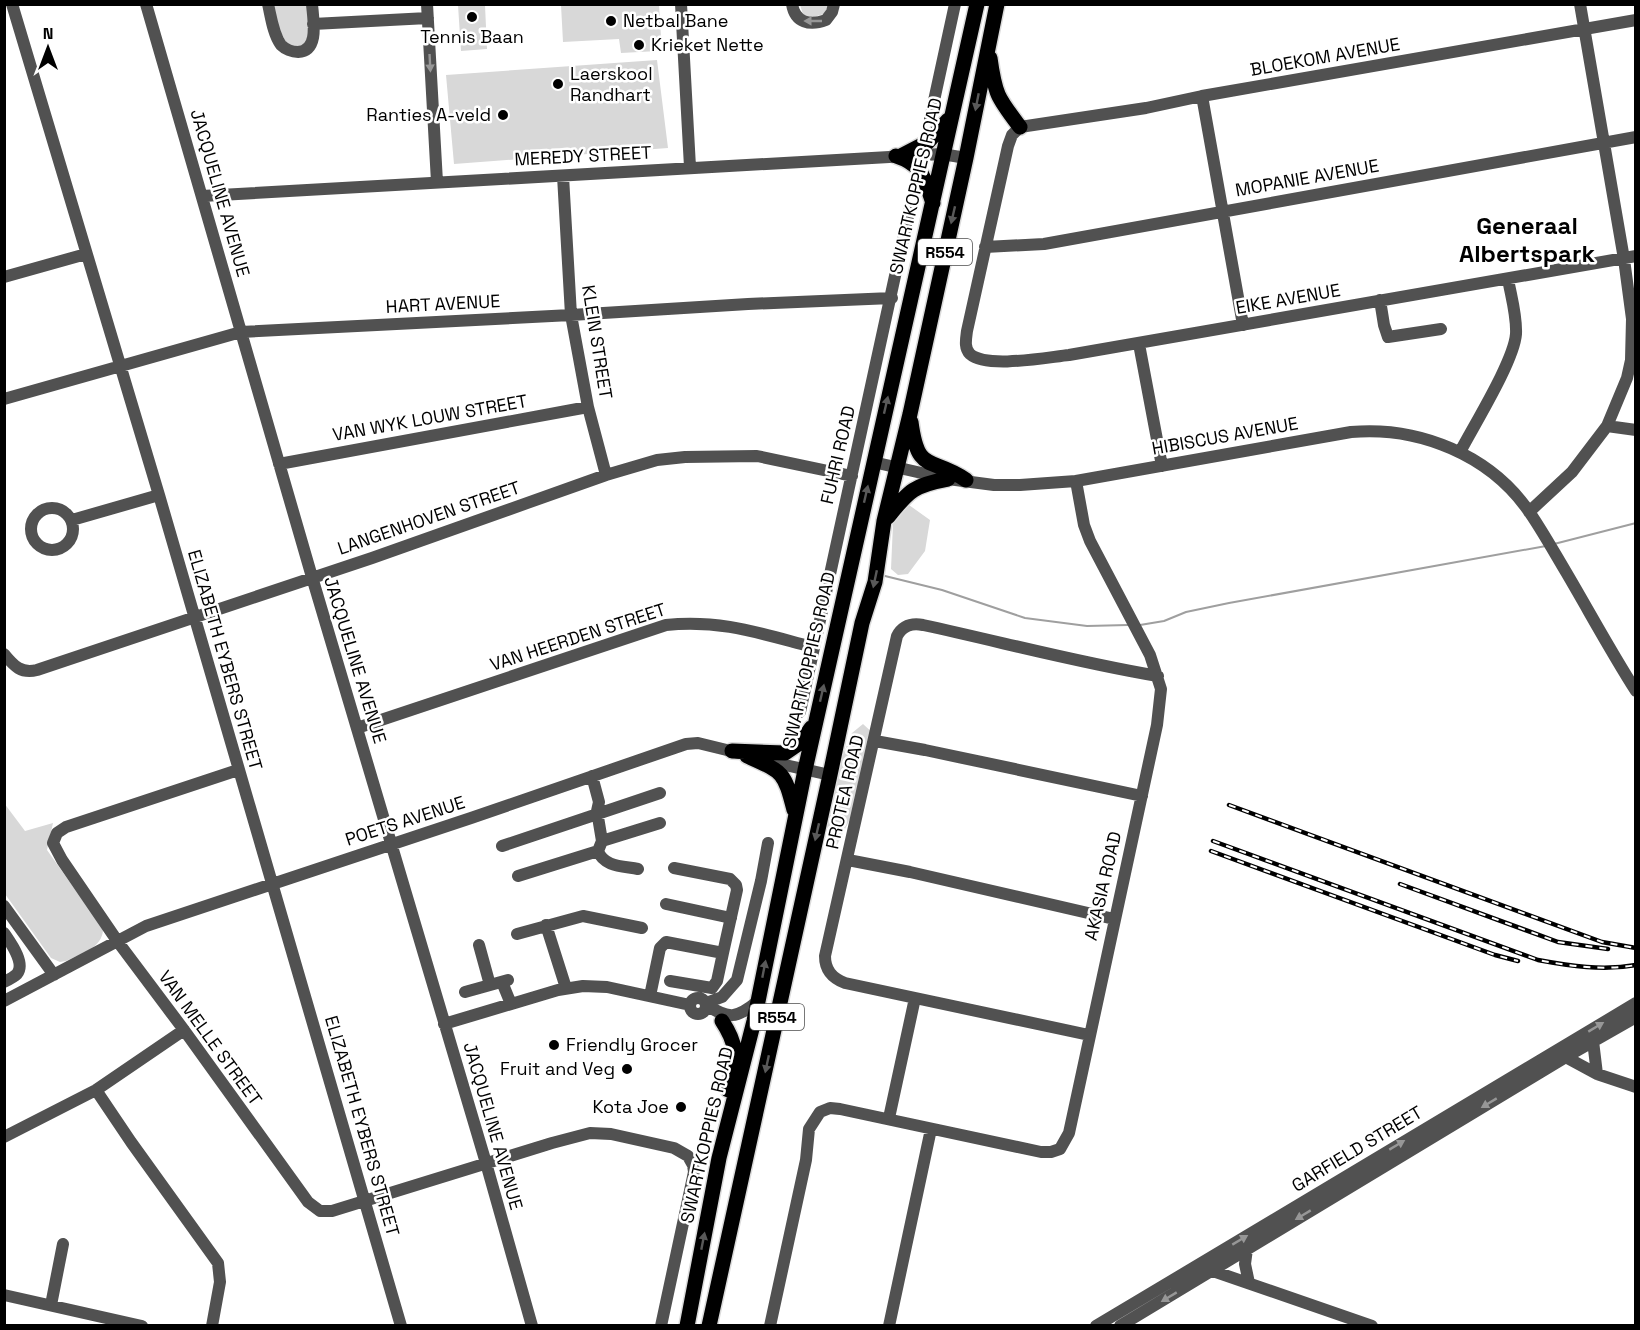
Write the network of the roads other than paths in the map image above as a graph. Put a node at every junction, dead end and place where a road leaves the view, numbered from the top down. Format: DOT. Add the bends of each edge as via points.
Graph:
graph roads {
  1 [pos="12,4"];
  2 [pos="146,4"];
  3 [pos="268,4"];
  4 [pos="312,4"];
  5 [pos="427,4"];
  6 [pos="681,4"];
  7 [pos="792,4"];
  8 [pos="834,4"];
  9 [pos="955,4"];
  10 [pos="977,4"];
  11 [pos="997,4"];
  12 [pos="1580,4"];
  13 [pos="428,18"];
  14 [pos="1635,20"];
  15 [pos="314,24"];
  16 [pos="1585,30"];
  17 [pos="988,46"];
  18 [pos="1202,96"];
  19 [pos="951,116"];
  20 [pos="930,118"];
  21 [pos="1020,128"];
  22 [pos="1635,137"];
  23 [pos="1603,142"];
  24 [pos="942,154"];
  25 [pos="899,156"];
  26 [pos="966,158"];
  27 [pos="690,167"];
  28 [pos="563,176"];
  29 [pos="437,182"];
  30 [pos="202,196"];
  31 [pos="933,203"];
  32 [pos="910,207"];
  33 [pos="1221,212"];
  34 [pos="984,247"];
  35 [pos="86,254"];
  36 [pos="1630,257"];
  37 [pos="4,277"];
  38 [pos="1508,279"];
  39 [pos="892,298"];
  40 [pos="1380,300"];
  41 [pos="571,315"];
  42 [pos="1243,325"];
  43 [pos="1441,329"];
  44 [pos="240,332"];
  45 [pos="1139,344"];
  46 [pos="119,366"];
  47 [pos="4,399"];
  48 [pos="588,407"];
  49 [pos="910,414"];
  50 [pos="1607,426"];
  51 [pos="1635,430"];
  52 [pos="1460,452"];
  53 [pos="873,462"];
  54 [pos="279,464"];
  55 [pos="1162,466"];
  56 [pos="897,468"];
  57 [pos="606,476"];
  58 [pos="852,476"];
  59 [pos="948,479"];
  60 [pos="966,480"];
  61 [pos="1076,481"];
  62 [pos="159,495"];
  63 [pos="1530,512"];
  64 [pos="72,520"];
  65 [pos="885,521"];
  66 [pos="312,576"];
  67 [pos="193,618"];
  68 [pos="813,647"];
  69 [pos="4,654"];
  70 [pos="1158,676"];
  71 [pos="1635,690"];
  72 [pos="800,712"];
  73 [pos="815,722"];
  74 [pos="357,728"];
  75 [pos="875,741"];
  76 [pos="739,753"];
  77 [pos="238,770"];
  78 [pos="805,770"];
  79 [pos="830,775"];
  80 [pos="589,777"];
  81 [pos="660,793"];
  82 [pos="1142,796"];
  83 [pos="597,813"];
  84 [pos="796,816"];
  85 [pos="660,823"];
  86 [pos="768,843"];
  87 [pos="392,844"];
  88 [pos="502,846"];
  89 [pos="600,846"];
  90 [pos="848,860"];
  91 [pos="674,868"];
  92 [pos="638,869"];
  93 [pos="518,876"];
  94 [pos="272,883"];
  95 [pos="666,904"];
  96 [pos="4,906"];
  97 [pos="730,918"];
  98 [pos="1114,919"];
  99 [pos="546,926"];
  100 [pos="796,927"];
  101 [pos="642,928"];
  102 [pos="4,933"];
  103 [pos="517,934"];
  104 [pos="118,942"];
  105 [pos="479,945"];
  106 [pos="723,953"];
  107 [pos="54,975"];
  108 [pos="6,981"];
  109 [pos="670,981"];
  110 [pos="500,983"];
  111 [pos="566,988"];
  112 [pos="465,992"];
  113 [pos="650,996"];
  114 [pos="722,997"];
  115 [pos="10,998"];
  116 [pos="915,998"];
  117 [pos="757,1002"];
  118 [pos="1635,1003"];
  119 [pos="511,1004"];
  120 [pos="705,1007"];
  121 [pos="721,1017"];
  122 [pos="1635,1017"];
  123 [pos="754,1021"];
  124 [pos="444,1024"];
  125 [pos="184,1030"];
  126 [pos="1089,1035"];
  127 [pos="1593,1041"];
  128 [pos="1560,1054"];
  129 [pos="1597,1074"];
  130 [pos="1635,1087"];
  131 [pos="96,1090"];
  132 [pos="888,1118"];
  133 [pos="931,1129"];
  134 [pos="4,1137"];
  135 [pos="719,1158"];
  136 [pos="486,1164"];
  137 [pos="1350,1180"];
  138 [pos="365,1200"];
  139 [pos="63,1244"];
  140 [pos="1247,1250"];
  141 [pos="1208,1266"];
  142 [pos="1249,1283"];
  143 [pos="4,1295"];
  144 [pos="51,1305"];
  145 [pos="142,1326"];
  146 [pos="212,1326"];
  147 [pos="401,1326"];
  148 [pos="532,1326"];
  149 [pos="662,1326"];
  150 [pos="687,1326"];
  151 [pos="709,1326"];
  152 [pos="770,1326"];
  153 [pos="889,1326"];
  154 [pos="1096,1326"];
  155 [pos="1120,1326"];
  156 [pos="1372,1326"];
  1 -- 35 [label="street, ELIZABETH EYBERS STREET"];
  2 -- 30 [label="street, JACQUELINE AVENUE"];
  3 -- 15 [label="street" via="281,45 292,51 304,51 311,45"];
  4 -- 15 [label="street"];
  5 -- 13 [label="street"];
  6 -- 27 [label="street"];
  8 -- 7 [label="street, one-way" via="826,20 811,24 794,14"];
  9 -- 20 [label="street"];
  10 -- 19 [label="main road, SWARTKOPPIES ROAD / R554"];
  11 -- 17 [label="main road, R554"];
  12 -- 16 [label="street"];
  13 -- 15 [label="street"];
  13 -- 29 [label="street, one-way"];
  14 -- 16 [label="street, BLOEKOM AVENUE"];
  16 -- 18 [label="street, BLOEKOM AVENUE"];
  16 -- 23 [label="street"];
  17 -- 21 [label="main road" via="998,98"];
  17 -- 26 [label="main road, R554, one-way"];
  18 -- 21 [label="street, BLOEKOM AVENUE"];
  18 -- 33 [label="street"];
  19 -- 24 [label="main road, SWARTKOPPIES ROAD / R554"];
  19 -- 25 [label="main road" via="928,142"];
  21 -- 34 [label="street" via="1008,146"];
  22 -- 23 [label="street, MOPANIE AVENUE"];
  23 -- 33 [label="street, MOPANIE AVENUE"];
  23 -- 36 [label="street"];
  24 -- 25 [label="street, MEREDY STREET"];
  24 -- 26 [label="street, MEREDY STREET"];
  24 -- 31 [label="main road, SWARTKOPPIES ROAD / R554"];
  25 -- 27 [label="street, MEREDY STREET"];
  25 -- 31 [label="main road" via="920,169"];
  26 -- 49 [label="main road, R554, one-way"];
  27 -- 28 [label="street, MEREDY STREET"];
  28 -- 29 [label="street, MEREDY STREET"];
  28 -- 41 [label="street, KLEIN STREET"];
  29 -- 30 [label="street, MEREDY STREET"];
  30 -- 44 [label="street, JACQUELINE AVENUE"];
  53 -- 31 [label="main road, SWARTKOPPIES ROAD / R554, one-way"];
  32 -- 39 [label="street, FUHRI ROAD"];
  33 -- 34 [label="street, MOPANIE AVENUE" via="1044,244"];
  33 -- 42 [label="street"];
  34 -- 45 [label="street, EIKE AVENUE" via="967,331 968,352 1002,361"];
  35 -- 37 [label="street"];
  35 -- 46 [label="street, ELIZABETH EYBERS STREET"];
  36 -- 38 [label="street, EIKE AVENUE"];
  36 -- 50 [label="street" via="1632,354 1627,378"];
  38 -- 40 [label="street, EIKE AVENUE"];
  38 -- 52 [label="street" via="1514,343"];
  39 -- 41 [label="street, HART AVENUE"];
  39 -- 58 [label="street, FUHRI ROAD"];
  40 -- 42 [label="street, EIKE AVENUE"];
  40 -- 43 [label="street" via="1388,337"];
  41 -- 44 [label="street, HART AVENUE"];
  41 -- 48 [label="street, KLEIN STREET"];
  42 -- 45 [label="street, EIKE AVENUE"];
  44 -- 46 [label="street, HART AVENUE"];
  44 -- 54 [label="street, JACQUELINE AVENUE"];
  45 -- 55 [label="street"];
  46 -- 47 [label="street, HART AVENUE"];
  46 -- 62 [label="street, ELIZABETH EYBERS STREET"];
  48 -- 54 [label="street, VAN WYK LOUW STREET"];
  48 -- 57 [label="street, KLEIN STREET"];
  49 -- 56 [label="main road, R554"];
  49 -- 60 [label="main road" via="919,455"];
  50 -- 51 [label="street"];
  50 -- 63 [label="street" via="1572,472"];
  52 -- 55 [label="street, HIBISCUS AVENUE" via="1402,433 1370,430"];
  52 -- 63 [label="street, HIBISCUS AVENUE" via="1506,485"];
  53 -- 56 [label="street, HIBISCUS AVENUE"];
  73 -- 53 [label="main road, SWARTKOPPIES ROAD / R554, one-way"];
  54 -- 66 [label="street, JACQUELINE AVENUE"];
  55 -- 61 [label="street, HIBISCUS AVENUE"];
  56 -- 59 [label="street, HIBISCUS AVENUE"];
  56 -- 65 [label="main road, R554"];
  57 -- 58 [label="street, LANGENHOVEN STREET" via="668,458 734,456 775,459"];
  57 -- 66 [label="street, LANGENHOVEN STREET"];
  58 -- 68 [label="street, FUHRI ROAD"];
  59 -- 60 [label="street, HIBISCUS AVENUE"];
  59 -- 65 [label="main road" via="913,489"];
  60 -- 61 [label="street, HIBISCUS AVENUE" via="994,485"];
  61 -- 70 [label="street, AKASIA ROAD" via="1090,541"];
  62 -- 64 [label="street"];
  62 -- 67 [label="street, ELIZABETH EYBERS STREET"];
  63 -- 71 [label="street, HIBISCUS AVENUE"];
  65 -- 79 [label="main road, R554, one-way" via="875,582 862,623"];
  66 -- 67 [label="street, LANGENHOVEN STREET"];
  66 -- 74 [label="street, JACQUELINE AVENUE"];
  67 -- 69 [label="street, LANGENHOVEN STREET" via="37,670 26,672 16,668"];
  67 -- 77 [label="street, ELIZABETH EYBERS STREET"];
  68 -- 72 [label="street, FUHRI ROAD"];
  68 -- 74 [label="street, VAN HEERDEN STREET" via="726,625 666,625"];
  70 -- 75 [label="street, PROTEA ROAD" via="909,625 897,636"];
  70 -- 82 [label="street, AKASIA ROAD" via="1157,726"];
  73 -- 76 [label="main road" via="801,742 786,753"];
  73 -- 78 [label="main road, SWARTKOPPIES ROAD / R554"];
  74 -- 87 [label="street, JACQUELINE AVENUE"];
  75 -- 82 [label="street"];
  75 -- 90 [label="street, PROTEA ROAD"];
  76 -- 78 [label="street, POETS AVENUE"];
  76 -- 80 [label="street, POETS AVENUE" via="690,743"];
  76 -- 84 [label="main road" via="778,771 788,787"];
  77 -- 94 [label="street, ELIZABETH EYBERS STREET"];
  77 -- 104 [label="street, VAN MELLE STREET" via="57,833 53,841 62,860"];
  78 -- 79 [label="street, POETS AVENUE"];
  78 -- 84 [label="main road, SWARTKOPPIES ROAD / R554"];
  79 -- 100 [label="main road, R554, one-way"];
  80 -- 83 [label="street" via="599,802"];
  80 -- 87 [label="street, POETS AVENUE"];
  81 -- 83 [label="street"];
  82 -- 98 [label="street, AKASIA ROAD"];
  83 -- 88 [label="street"];
  83 -- 89 [label="street"];
  117 -- 84 [label="main road, SWARTKOPPIES ROAD / R554, one-way"];
  85 -- 89 [label="street"];
  86 -- 114 [label="street" via="737,980"];
  87 -- 94 [label="street, POETS AVENUE"];
  87 -- 124 [label="street, JACQUELINE AVENUE"];
  89 -- 92 [label="street" via="601,858 609,863"];
  89 -- 93 [label="street"];
  90 -- 98 [label="street"];
  90 -- 116 [label="street, PROTEA ROAD" via="825,956 828,970 845,983"];
  91 -- 97 [label="street" via="734,882 737,890"];
  94 -- 104 [label="street, POETS AVENUE" via="146,926"];
  94 -- 138 [label="street, ELIZABETH EYBERS STREET"];
  95 -- 97 [label="street"];
  96 -- 107 [label="street"];
  97 -- 106 [label="street"];
  98 -- 126 [label="street, AKASIA ROAD"];
  99 -- 101 [label="street" via="587,916"];
  99 -- 103 [label="street"];
  99 -- 111 [label="street"];
  100 -- 123 [label="main road" via="787,940 770,1001"];
  100 -- 151 [label="main road, R554, one-way"];
  102 -- 108 [label="street" via="20,968"];
  104 -- 107 [label="street, POETS AVENUE"];
  104 -- 125 [label="street, VAN MELLE STREET"];
  105 -- 110 [label="street"];
  106 -- 109 [label="street" via="712,988"];
  106 -- 113 [label="street" via="666,942 660,948"];
  107 -- 115 [label="street, POETS AVENUE"];
  108 -- 115 [label="street"];
  110 -- 112 [label="street"];
  110 -- 119 [label="street"];
  111 -- 113 [label="street" via="600,986"];
  111 -- 119 [label="street"];
  113 -- 120 [label="street" via="690,1005 693,1013 699,1014"];
  114 -- 120 [label="street"];
  114 -- 121 [label="street"];
  116 -- 126 [label="street"];
  116 -- 132 [label="street"];
  117 -- 121 [label="street" via="741,1014"];
  117 -- 123 [label="main road, SWARTKOPPIES ROAD / R554"];
  128 -- 118 [label="street, GARFIELD STREET, one-way"];
  119 -- 124 [label="street"];
  120 -- 121 [label="street"];
  121 -- 123 [label="street" via="735,1023"];
  121 -- 135 [label="main road" via="735,1050"];
  122 -- 127 [label="street, GARFIELD STREET"];
  123 -- 135 [label="main road, SWARTKOPPIES ROAD / R554"];
  124 -- 136 [label="street, JACQUELINE AVENUE"];
  125 -- 131 [label="street"];
  125 -- 138 [label="street, VAN MELLE STREET" via="313,1207 332,1211"];
  126 -- 133 [label="street, AKASIA ROAD" via="1069,1133 1057,1151 1041,1152"];
  127 -- 128 [label="street, GARFIELD STREET"];
  127 -- 129 [label="street"];
  128 -- 129 [label="street"];
  128 -- 137 [label="street, GARFIELD STREET"];
  129 -- 130 [label="street"];
  131 -- 134 [label="street"];
  131 -- 146 [label="street" via="218,1263 220,1282"];
  132 -- 133 [label="street"];
  132 -- 152 [label="street" via="830,1108 814,1119 816,1132 806,1160"];
  133 -- 153 [label="street"];
  150 -- 135 [label="main road, SWARTKOPPIES ROAD / R554, one-way"];
  136 -- 138 [label="street, VAN MELLE STREET"];
  136 -- 148 [label="street, JACQUELINE AVENUE"];
  136 -- 149 [label="street, VAN MELLE STREET" via="599,1132 674,1148 691,1159 692,1185"];
  137 -- 140 [label="street, GARFIELD STREET, one-way"];
  141 -- 137 [label="street, GARFIELD STREET, one-way"];
  138 -- 147 [label="street, ELIZABETH EYBERS STREET"];
  139 -- 144 [label="street"];
  140 -- 141 [label="street, GARFIELD STREET"];
  140 -- 142 [label="street"];
  141 -- 142 [label="street"];
  141 -- 154 [label="street, GARFIELD STREET"];
  141 -- 155 [label="street, GARFIELD STREET, one-way"];
  142 -- 156 [label="street"];
  143 -- 144 [label="street"];
  144 -- 145 [label="street"];
}
